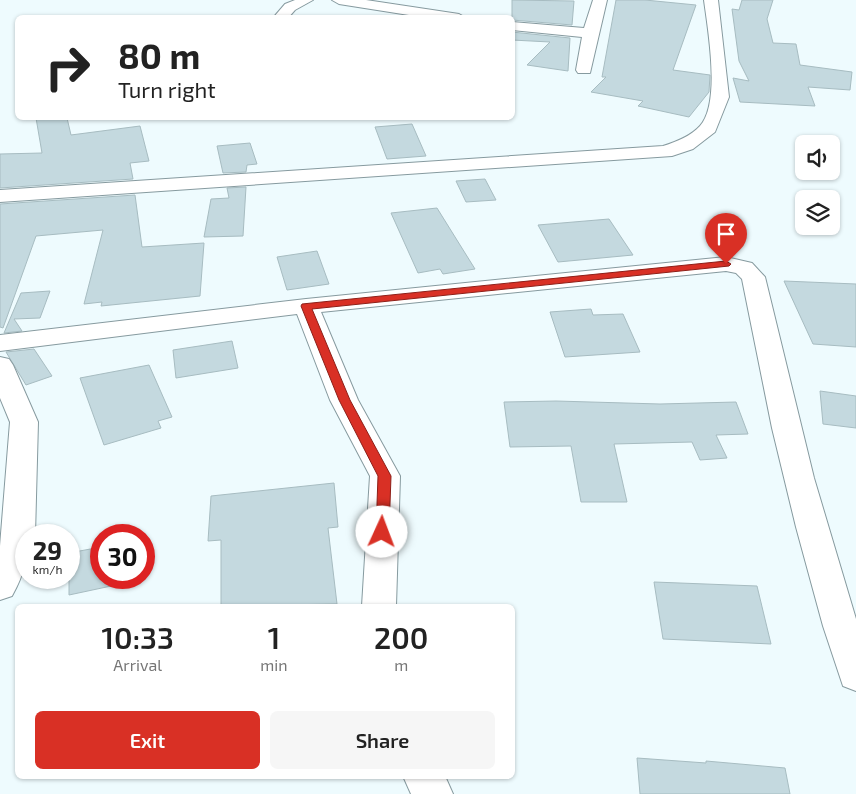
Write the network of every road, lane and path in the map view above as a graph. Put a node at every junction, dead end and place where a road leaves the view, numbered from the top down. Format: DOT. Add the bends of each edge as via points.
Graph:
graph roads {
  1 [pos="306,0"];
  2 [pos="339,0"];
  3 [pos="454,0"];
  4 [pos="600,0"];
  5 [pos="710,0"];
  6 [pos="283,15"];
  7 [pos="441,15"];
  8 [pos="515,26"];
  9 [pos="590,33"];
  10 [pos="584,70"];
  11 [pos="0,196"];
  12 [pos="306,306"];
  13 [pos="0,343"];
  14 [pos="0,365"];
  15 [pos="0,587"];
  16 [pos="380,604"];
  17 [pos="856,676"];
  18 [pos="424,779"];
  19 [pos="432,794"];
  1 -- 6 [label="street" via="290,7"];
  2 -- 7 [label="street"];
  3 -- 7 [label="street"];
  4 -- 9 [label="street"];
  5 -- 11 [label="street" via="721,97 709,128 686,145 666,152"];
  8 -- 9 [label="street"];
  9 -- 10 [label="street"];
  12 -- 13 [label="street"];
  12 -- 16 [label="street" via="344,400 385,476"];
  12 -- 17 [label="street" via="726,264 744,268 754,277 776,392 834,610"];
  14 -- 15 [label="street" via="24,422 18,542"];
  18 -- 19 [label="street"];
}
